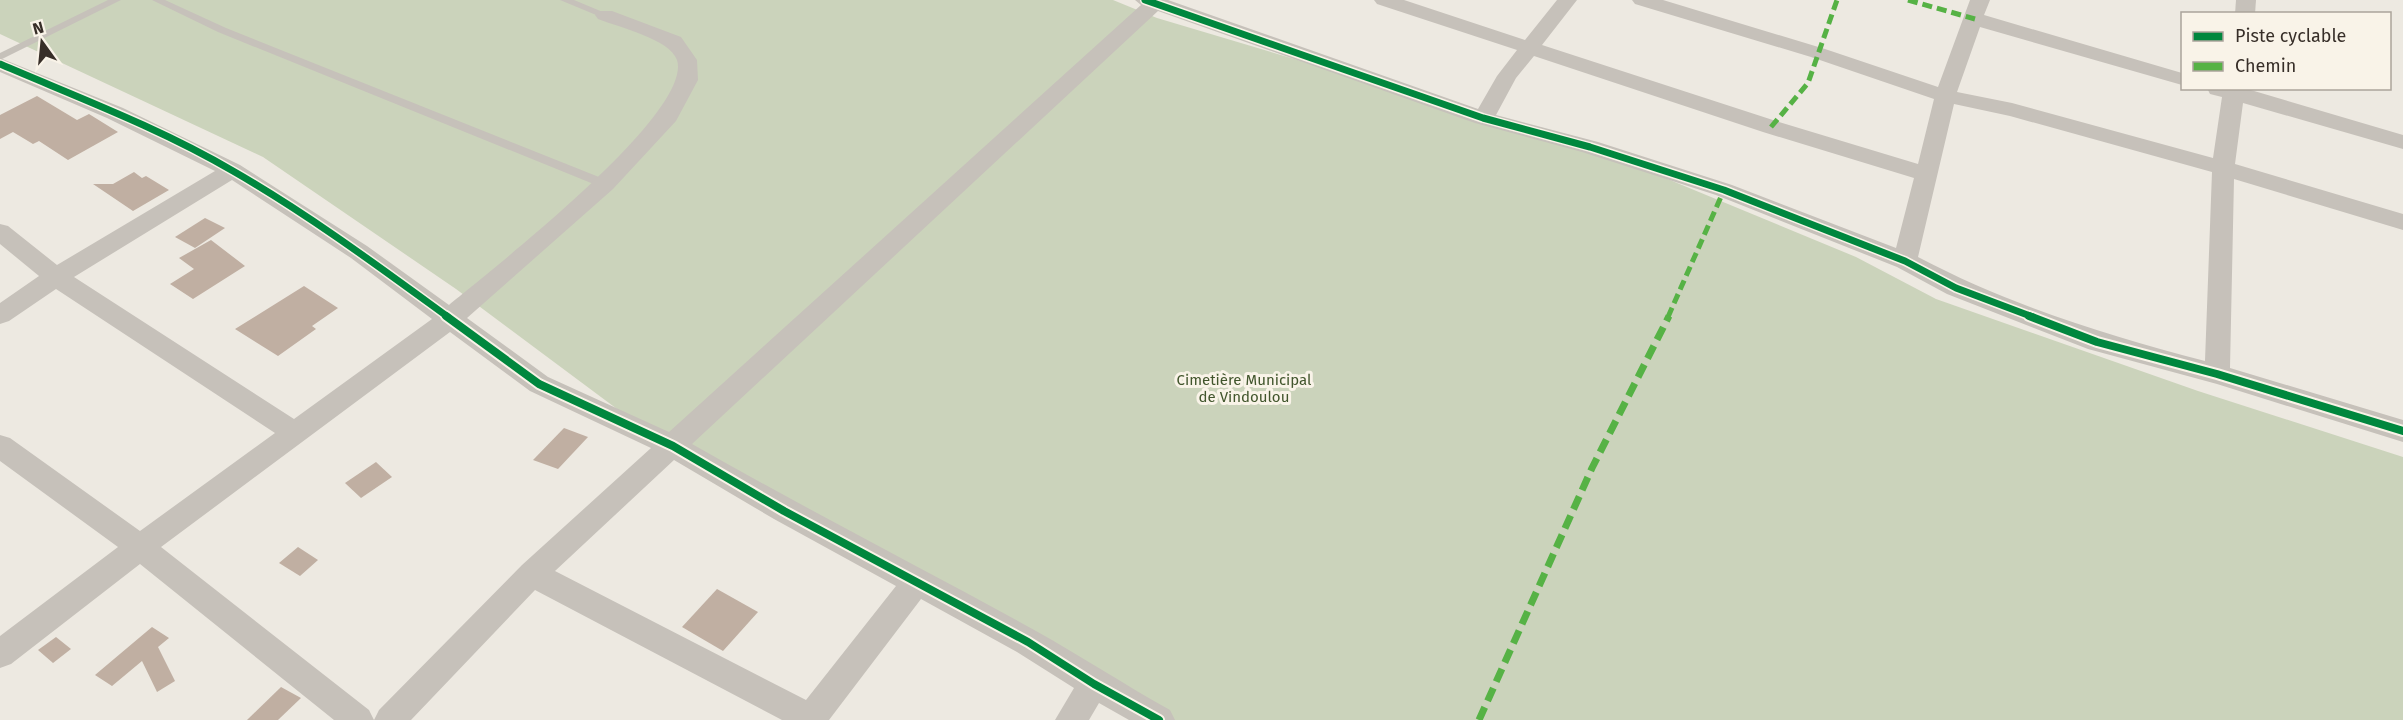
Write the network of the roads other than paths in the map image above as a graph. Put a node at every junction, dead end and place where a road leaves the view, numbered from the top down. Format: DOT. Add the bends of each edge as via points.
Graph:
graph roads {
  1 [pos="116,0"];
  2 [pos="157,0"];
  3 [pos="565,0"];
  4 [pos="626,0"];
  5 [pos="1384,0"];
  6 [pos="1567,0"];
  7 [pos="1642,0"];
  8 [pos="1153,1"];
  9 [pos="1978,10"];
  10 [pos="605,15"];
  11 [pos="1529,47"];
  12 [pos="5,69"];
  13 [pos="2181,79"];
  14 [pos="2228,90"];
  15 [pos="1946,96"];
  16 [pos="1483,117"];
  17 [pos="2403,142"];
  18 [pos="2223,168"];
  19 [pos="232,170"];
  20 [pos="1927,174"];
  21 [pos="605,184"];
  22 [pos="2403,222"];
  23 [pos="0,232"];
  24 [pos="1905,261"];
  25 [pos="56,277"];
  26 [pos="0,315"];
  27 [pos="451,318"];
  28 [pos="2217,375"];
  29 [pos="2403,431"];
  30 [pos="295,433"];
  31 [pos="0,446"];
  32 [pos="674,446"];
  33 [pos="140,547"];
  34 [pos="532,574"];
  35 [pos="917,581"];
  36 [pos="0,654"];
  37 [pos="1094,684"];
  38 [pos="358,720"];
  39 [pos="390,720"];
  40 [pos="810,720"];
  41 [pos="1071,720"];
  42 [pos="1159,720"];
  1 -- 12 [label="lane"];
  2 -- 21 [label="lane" via="222,30"];
  3 -- 10 [label="lane"];
  4 -- 10 [label="street"];
  5 -- 11 [label="street"];
  6 -- 11 [label="street"];
  7 -- 15 [label="street"];
  8 -- 16 [label="street"];
  8 -- 32 [label="street"];
  9 -- 13 [label="street"];
  9 -- 15 [label="street"];
  10 -- 21 [label="street" via="674,41 687,60 688,80 668,116"];
  11 -- 16 [label="street"];
  11 -- 20 [label="street"];
  12 -- 19 [label="street" via="115,113"];
  14 -- 17 [label="street"];
  14 -- 18 [label="street"];
  15 -- 18 [label="street" via="2012,110"];
  15 -- 20 [label="street"];
  16 -- 24 [label="street" via="1724,190"];
  18 -- 22 [label="street"];
  18 -- 28 [label="street"];
  19 -- 25 [label="street"];
  19 -- 27 [label="street" via="359,252"];
  20 -- 24 [label="street"];
  21 -- 27 [label="street"];
  23 -- 25 [label="street"];
  24 -- 28 [label="street" via="1956,288 2097,342"];
  25 -- 26 [label="street"];
  25 -- 30 [label="street"];
  27 -- 30 [label="street"];
  27 -- 32 [label="street" via="539,384"];
  28 -- 29 [label="street"];
  30 -- 33 [label="street"];
  31 -- 33 [label="street"];
  32 -- 34 [label="street"];
  32 -- 35 [label="street" via="784,511"];
  33 -- 36 [label="street"];
  33 -- 38 [label="street"];
  34 -- 39 [label="street"];
  34 -- 40 [label="street"];
  35 -- 37 [label="street" via="1028,642"];
  35 -- 40 [label="street"];
  37 -- 41 [label="street"];
  37 -- 42 [label="street"];
}
